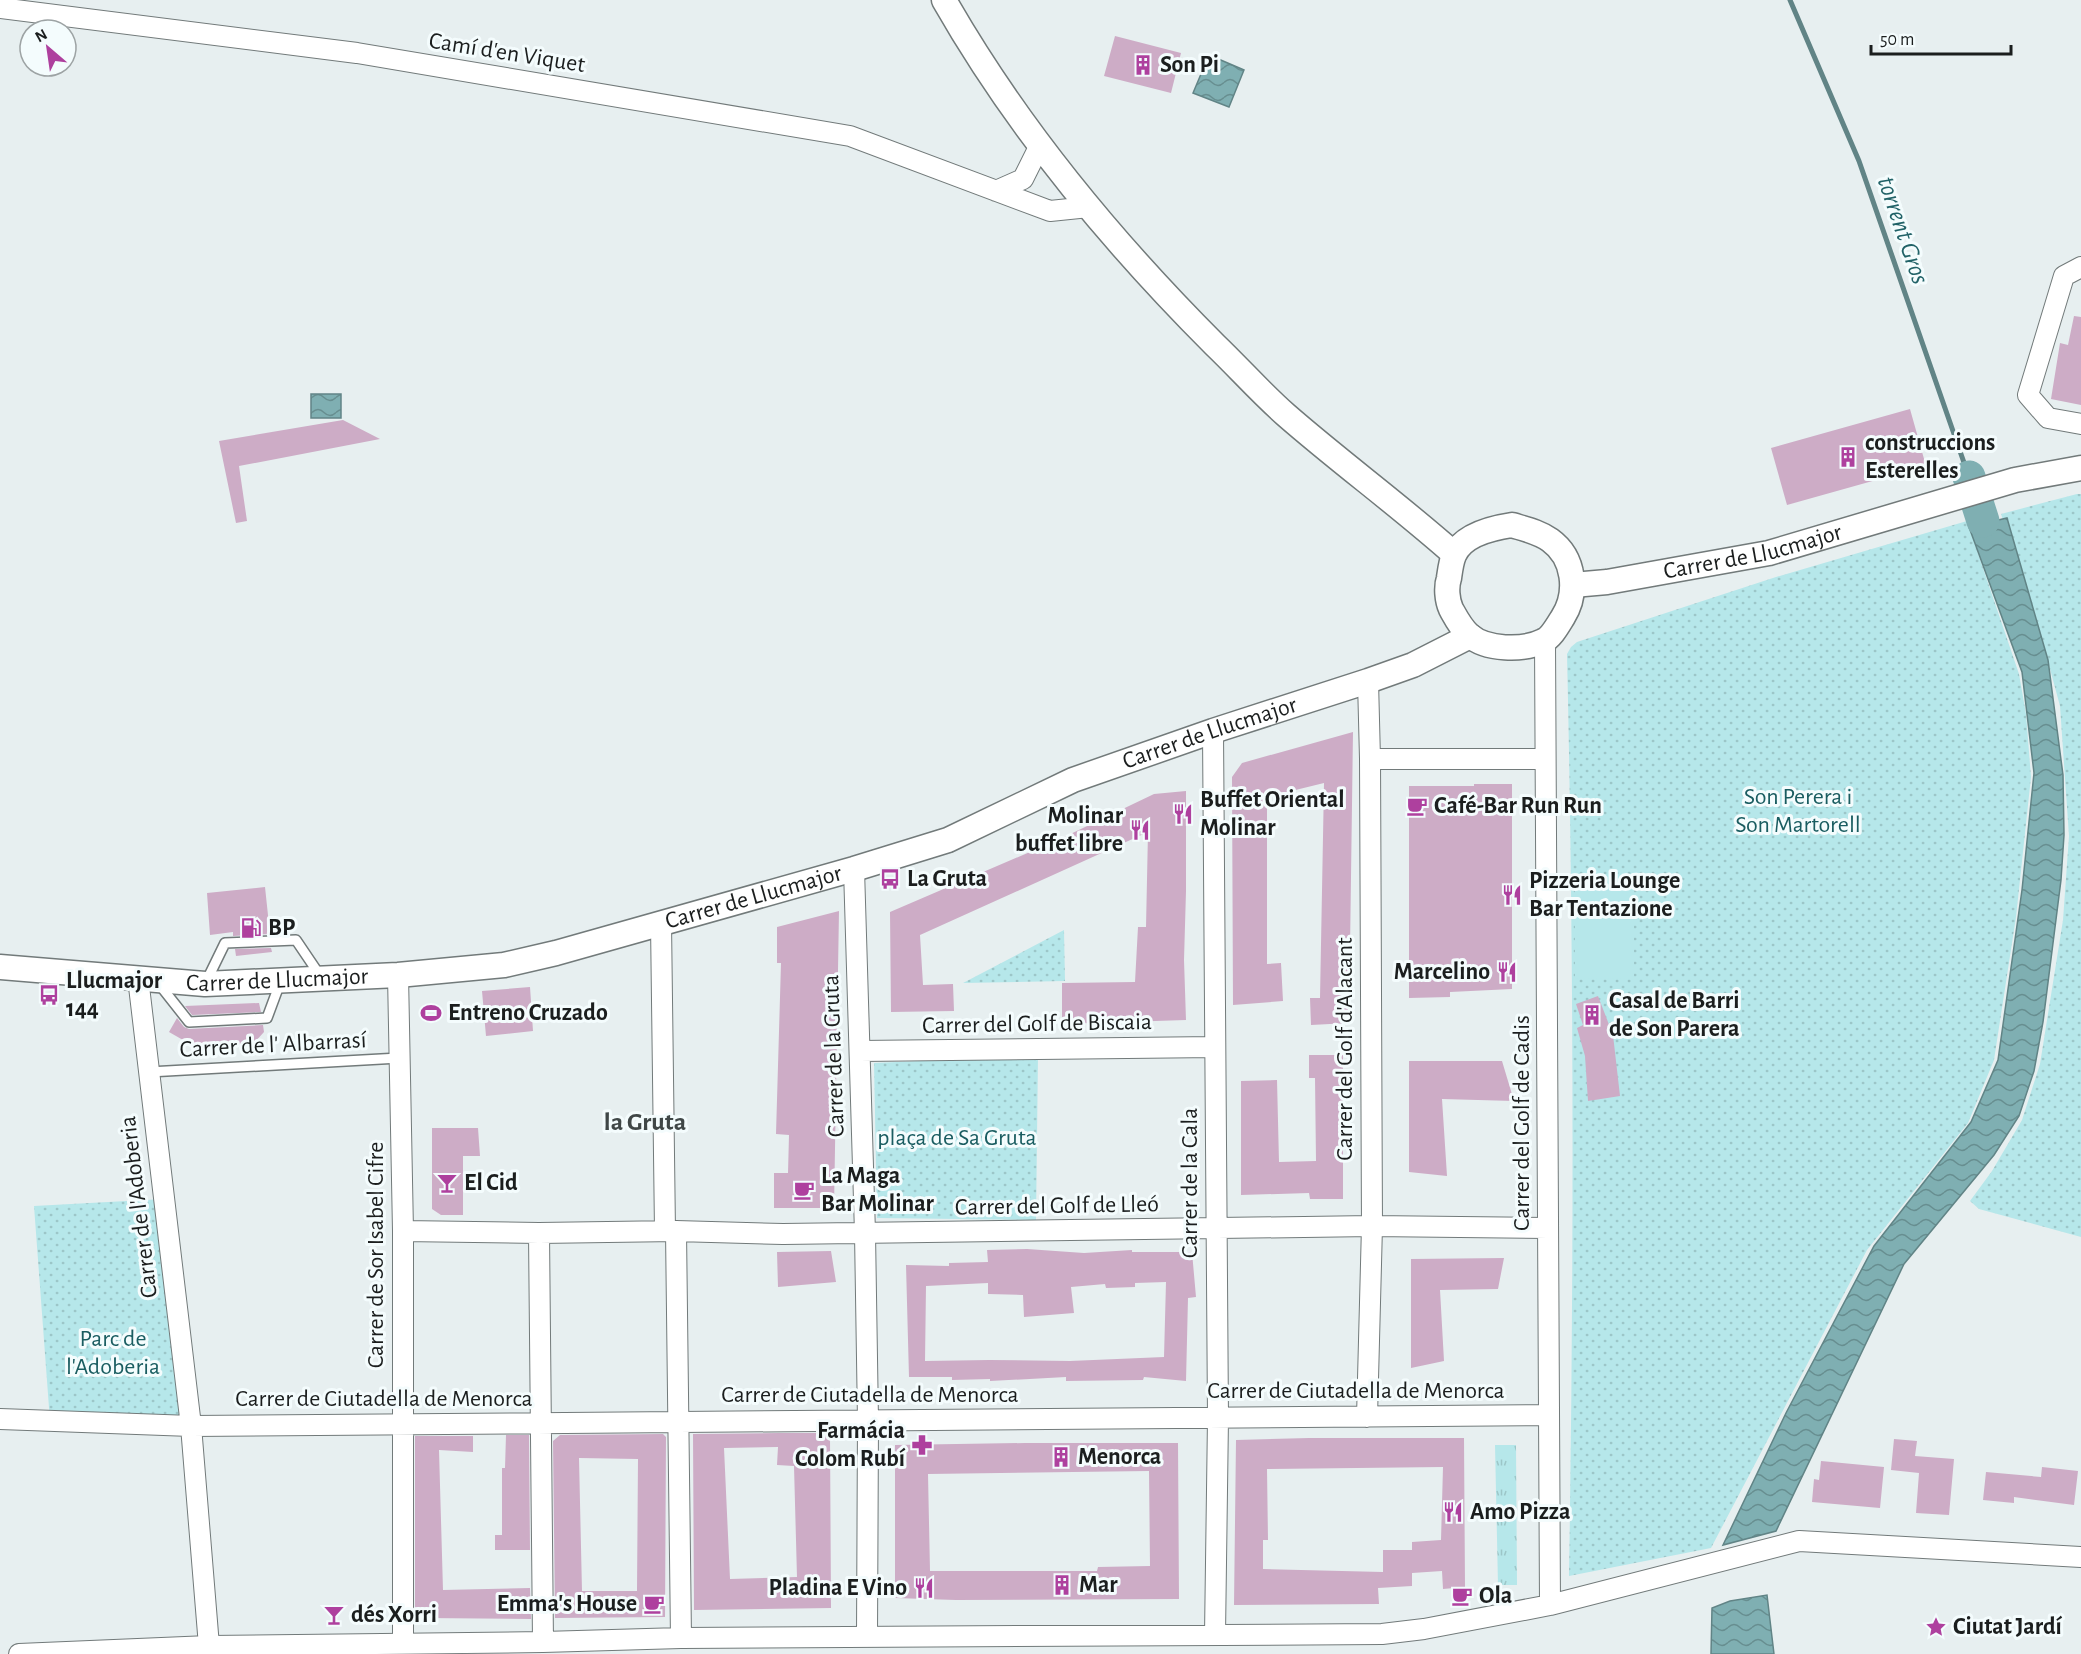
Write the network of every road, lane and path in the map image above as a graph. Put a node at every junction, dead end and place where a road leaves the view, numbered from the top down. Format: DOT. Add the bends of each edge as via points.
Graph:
graph roads {
  1 [pos="945,0"];
  2 [pos="0,8"];
  3 [pos="1040,145"];
  4 [pos="996,191"];
  5 [pos="1089,207"];
  6 [pos="2081,267"];
  7 [pos="2081,424"];
  8 [pos="2081,468"];
  9 [pos="1454,554"];
  10 [pos="1574,585"];
  11 [pos="1470,636"];
  12 [pos="1545,641"];
  13 [pos="1368,681"];
  14 [pos="1213,731"];
  15 [pos="1370,759"];
  16 [pos="1545,759"];
  17 [pos="854,869"];
  18 [pos="661,924"];
  19 [pos="0,967"];
  20 [pos="398,975"];
  21 [pos="147,979"];
  22 [pos="322,979"];
  23 [pos="281,981"];
  24 [pos="205,984"];
  25 [pos="1215,1047"];
  26 [pos="860,1051"];
  27 [pos="399,1058"];
  28 [pos="149,1072"];
  29 [pos="1372,1226"];
  30 [pos="1548,1228"];
  31 [pos="1216,1230"];
  32 [pos="403,1231"];
  33 [pos="539,1233"];
  34 [pos="865,1233"];
  35 [pos="673,1237"];
  36 [pos="1549,1415"];
  37 [pos="1367,1417"];
  38 [pos="1218,1418"];
  39 [pos="0,1419"];
  40 [pos="868,1421"];
  41 [pos="679,1422"];
  42 [pos="542,1423"];
  43 [pos="402,1424"];
  44 [pos="190,1426"];
  45 [pos="2081,1557"];
  46 [pos="1550,1605"];
  47 [pos="1215,1635"];
  48 [pos="867,1637"];
  49 [pos="681,1638"];
  50 [pos="543,1642"];
  51 [pos="403,1643"];
  52 [pos="209,1646"];
  53 [pos="19,1654"];
  1 -- 3 [label="street" via="974,51"];
  2 -- 4 [label="street, Camí d'en Viquet" via="357,53 850,136"];
  3 -- 4 [label="street" via="1023,179"];
  3 -- 5 [label="street"];
  4 -- 5 [label="street, Camí d'en Viquet" via="1050,212"];
  5 -- 9 [label="street" via="1162,292 1285,414"];
  6 -- 7 [label="street" via="2064,276 2028,395 2048,418"];
  8 -- 10 [label="street, Carrer de Llucmajor" via="2015,480 1769,553"];
  9 -- 10 [label="street" via="1488,529 1512,525 1551,540 1570,567"];
  9 -- 11 [label="street" via="1447,583 1449,605"];
  10 -- 12 [label="street" via="1567,611"];
  11 -- 12 [label="street" via="1487,645 1524,647"];
  11 -- 13 [label="street, Carrer de Llucmajor" via="1413,665"];
  12 -- 16 [label="street, Carrer del Golf de Cadis"];
  13 -- 14 [label="street, Carrer de Llucmajor"];
  13 -- 15 [label="street, Carrer del Golf d'Alacant"];
  14 -- 17 [label="street, Carrer de Llucmajor" via="1073,780 948,840"];
  14 -- 25 [label="street, Carrer de la Cala"];
  15 -- 16 [label="street"];
  15 -- 29 [label="street, Carrer del Golf d'Alacant"];
  16 -- 30 [label="street, Carrer del Golf de Cadis"];
  17 -- 18 [label="street, Carrer de Llucmajor"];
  17 -- 26 [label="street, Carrer de la Gruta"];
  18 -- 20 [label="street, Carrer de Llucmajor" via="504,965"];
  18 -- 35 [label="street"];
  19 -- 21 [label="street, Carrer de Llucmajor"];
  20 -- 22 [label="street, Carrer de Llucmajor"];
  20 -- 27 [label="street, Carrer de Sor Isabel Cifre"];
  21 -- 23 [label="lane" via="189,1022 267,1018"];
  21 -- 24 [label="street, Carrer de Llucmajor"];
  21 -- 28 [label="street, Carrer de l'Adoberia"];
  22 -- 23 [label="street, Carrer de Llucmajor"];
  22 -- 24 [label="lane" via="296,940 225,943"];
  23 -- 24 [label="street, Carrer de Llucmajor"];
  25 -- 26 [label="street, Carrer del Golf de Biscaia"];
  25 -- 31 [label="street, Carrer de la Cala"];
  26 -- 34 [label="street, Carrer de la Gruta"];
  27 -- 28 [label="lane, Carrer de l' Albarrasí"];
  27 -- 32 [label="street, Carrer de Sor Isabel Cifre"];
  28 -- 44 [label="street, Carrer de l'Adoberia"];
  29 -- 30 [label="street, Carrer del Golf de Lleó"];
  29 -- 31 [label="street, Carrer del Golf de Lleó"];
  29 -- 37 [label="street, Carrer del Golf d'Alacant"];
  30 -- 36 [label="street, Carrer del Golf de Cadis"];
  31 -- 34 [label="street, Carrer del Golf de Lleó"];
  31 -- 38 [label="street, Carrer de la Cala"];
  32 -- 33 [label="street, Carrer del Golf de Lleó"];
  32 -- 43 [label="street, Carrer de Sor Isabel Cifre"];
  33 -- 35 [label="street, Carrer del Golf de Lleó"];
  33 -- 42 [label="street"];
  34 -- 35 [label="street, Carrer del Golf de Lleó"];
  34 -- 40 [label="street, Carrer de la Gruta"];
  35 -- 41 [label="street"];
  36 -- 37 [label="street, Carrer de Ciutadella de Menorca"];
  36 -- 46 [label="street, Carrer del Golf de Cadis"];
  37 -- 38 [label="street, Carrer de Ciutadella de Menorca"];
  38 -- 40 [label="street, Carrer de Ciutadella de Menorca"];
  38 -- 47 [label="street, Carrer de la Cala"];
  39 -- 44 [label="street, Carrer de Ciutadella de Menorca"];
  40 -- 41 [label="street, Carrer de Ciutadella de Menorca"];
  40 -- 48 [label="street, Carrer de la Gruta"];
  41 -- 42 [label="street, Carrer de Ciutadella de Menorca"];
  41 -- 49 [label="street"];
  42 -- 43 [label="street, Carrer de Ciutadella de Menorca"];
  42 -- 50 [label="street"];
  43 -- 44 [label="street, Carrer de Ciutadella de Menorca"];
  43 -- 51 [label="street, Carrer de Sor Isabel Cifre"];
  44 -- 52 [label="street, Carrer de l'Adoberia"];
  45 -- 46 [label="street" via="1799,1541"];
  46 -- 47 [label="street" via="1382,1634"];
  47 -- 48 [label="street"];
  48 -- 49 [label="street"];
  49 -- 50 [label="street"];
  50 -- 51 [label="street"];
  51 -- 52 [label="street"];
  52 -- 53 [label="street"];
}
